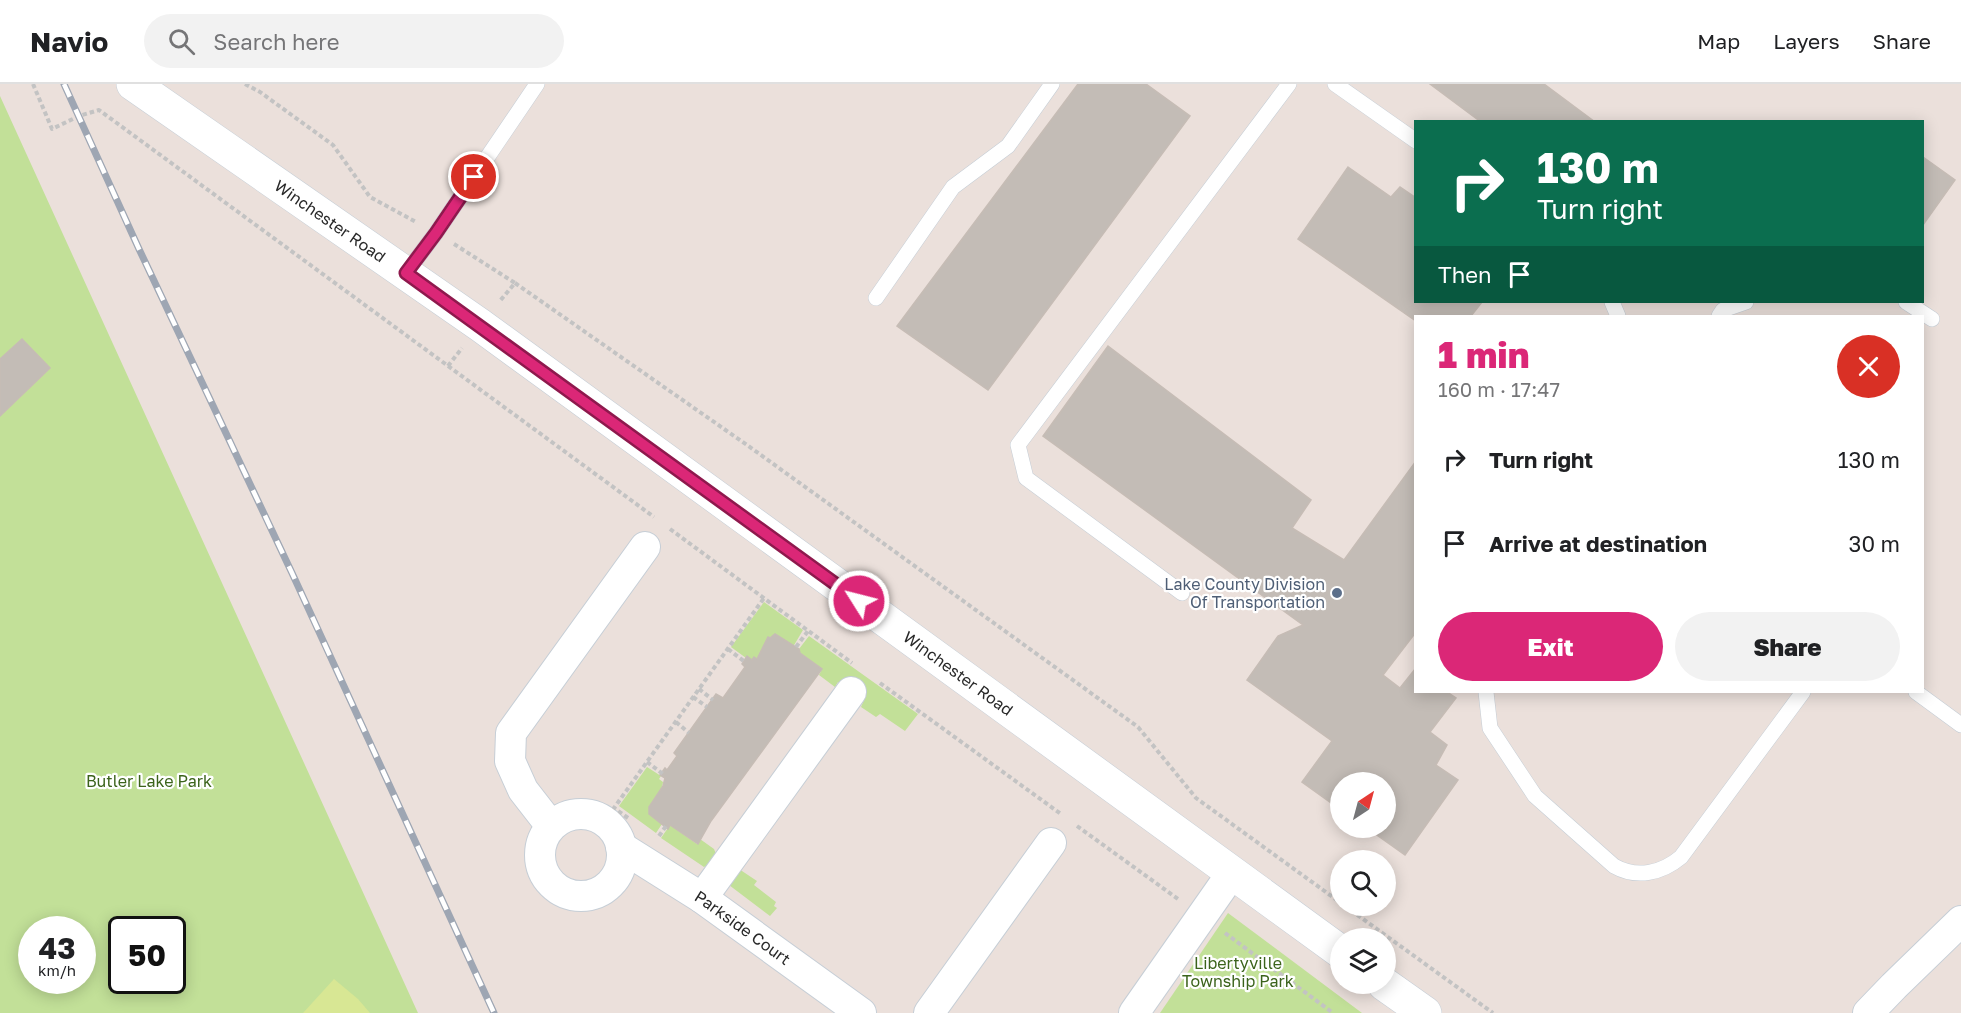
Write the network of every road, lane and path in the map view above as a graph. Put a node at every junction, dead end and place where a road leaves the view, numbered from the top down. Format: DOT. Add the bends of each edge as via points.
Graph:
graph roads {
  1 [pos="33,84"];
  2 [pos="133,84"];
  3 [pos="245,84"];
  4 [pos="537,84"];
  5 [pos="1052,84"];
  6 [pos="1289,84"];
  7 [pos="1335,84"];
  8 [pos="1414,140"];
  9 [pos="436,233"];
  10 [pos="406,273"];
  11 [pos="515,283"];
  12 [pos="876,298"];
  13 [pos="1743,303"];
  14 [pos="1908,303"];
  15 [pos="1720,315"];
  16 [pos="1932,319"];
  17 [pos="480,325"];
  18 [pos="658,521"];
  19 [pos="668,528"];
  20 [pos="645,547"];
  21 [pos="1182,593"];
  22 [pos="764,598"];
  23 [pos="808,631"];
  24 [pos="796,647"];
  25 [pos="728,649"];
  26 [pos="745,662"];
  27 [pos="861,679"];
  28 [pos="699,689"];
  29 [pos="1486,693"];
  30 [pos="1802,693"];
  31 [pos="1917,693"];
  32 [pos="693,697"];
  33 [pos="713,699"];
  34 [pos="707,707"];
  35 [pos="676,722"];
  36 [pos="1961,726"];
  37 [pos="689,733"];
  38 [pos="647,762"];
  39 [pos="663,774"];
  40 [pos="1065,817"];
  41 [pos="1074,824"];
  42 [pos="551,826"];
  43 [pos="666,826"];
  44 [pos="626,833"];
  45 [pos="657,838"];
  46 [pos="1051,843"];
  47 [pos="1232,873"];
  48 [pos="1330,895"];
  49 [pos="702,898"];
  50 [pos="1202,916"];
  51 [pos="1359,916"];
  52 [pos="1961,921"];
  53 [pos="1330,944"];
  54 [pos="1396,992"];
  55 [pos="861,1013"];
  56 [pos="929,1013"];
  57 [pos="1134,1013"];
  58 [pos="1333,1013"];
  59 [pos="1425,1013"];
  60 [pos="1493,1013"];
  61 [pos="1868,1013"];
  1 -- 18 [label="path" via="52,129 99,110"];
  2 -- 10 [label="main road, Winchester Road"];
  3 -- 9 [label="path" via="333,145 370,197"];
  4 -- 9 [label="lane"];
  5 -- 12 [label="lane" via="1008,146 953,187"];
  6 -- 21 [label="lane" via="1018,445 1026,478"];
  7 -- 8 [label="lane"];
  9 -- 10 [label="lane"];
  9 -- 11 [label="path"];
  10 -- 17 [label="main road, Winchester Road"];
  11 -- 17 [label="path"];
  11 -- 48 [label="path" via="1138,727 1196,798"];
  13 -- 15 [label="lane"];
  14 -- 16 [label="lane"];
  17 -- 47 [label="main road, Winchester Road"];
  19 -- 22 [label="path"];
  20 -- 42 [label="street" via="510,733 510,761 524,790"];
  22 -- 23 [label="path"];
  22 -- 25 [label="path"];
  23 -- 24 [label="path"];
  23 -- 27 [label="path"];
  25 -- 26 [label="path"];
  25 -- 28 [label="path"];
  27 -- 40 [label="path"];
  27 -- 49 [label="street"];
  28 -- 32 [label="path"];
  28 -- 33 [label="path"];
  29 -- 30 [label="lane" via="1490,728 1535,796 1614,866 1644,873 1663,869 1681,857"];
  31 -- 36 [label="lane"];
  32 -- 34 [label="path"];
  32 -- 35 [label="path"];
  35 -- 37 [label="path"];
  35 -- 38 [label="path"];
  38 -- 39 [label="path"];
  38 -- 44 [label="path" via="614,808"];
  41 -- 50 [label="path"];
  42 -- 44 [label="street, Parkside Court" via="563,817 587,814 609,825 617,835"];
  42 -- 44 [label="street" via="540,851 547,878 557,888 584,896 609,884 618,873"];
  43 -- 45 [label="path"];
  44 -- 49 [label="street, Parkside Court"];
  46 -- 56 [label="street"];
  47 -- 50 [label="street"];
  47 -- 53 [label="main road, Winchester Road"];
  49 -- 55 [label="street, Parkside Court"];
  50 -- 57 [label="street"];
  50 -- 58 [label="path"];
  51 -- 60 [label="path"];
  52 -- 61 [label="street"];
  54 -- 59 [label="main road"];
}
